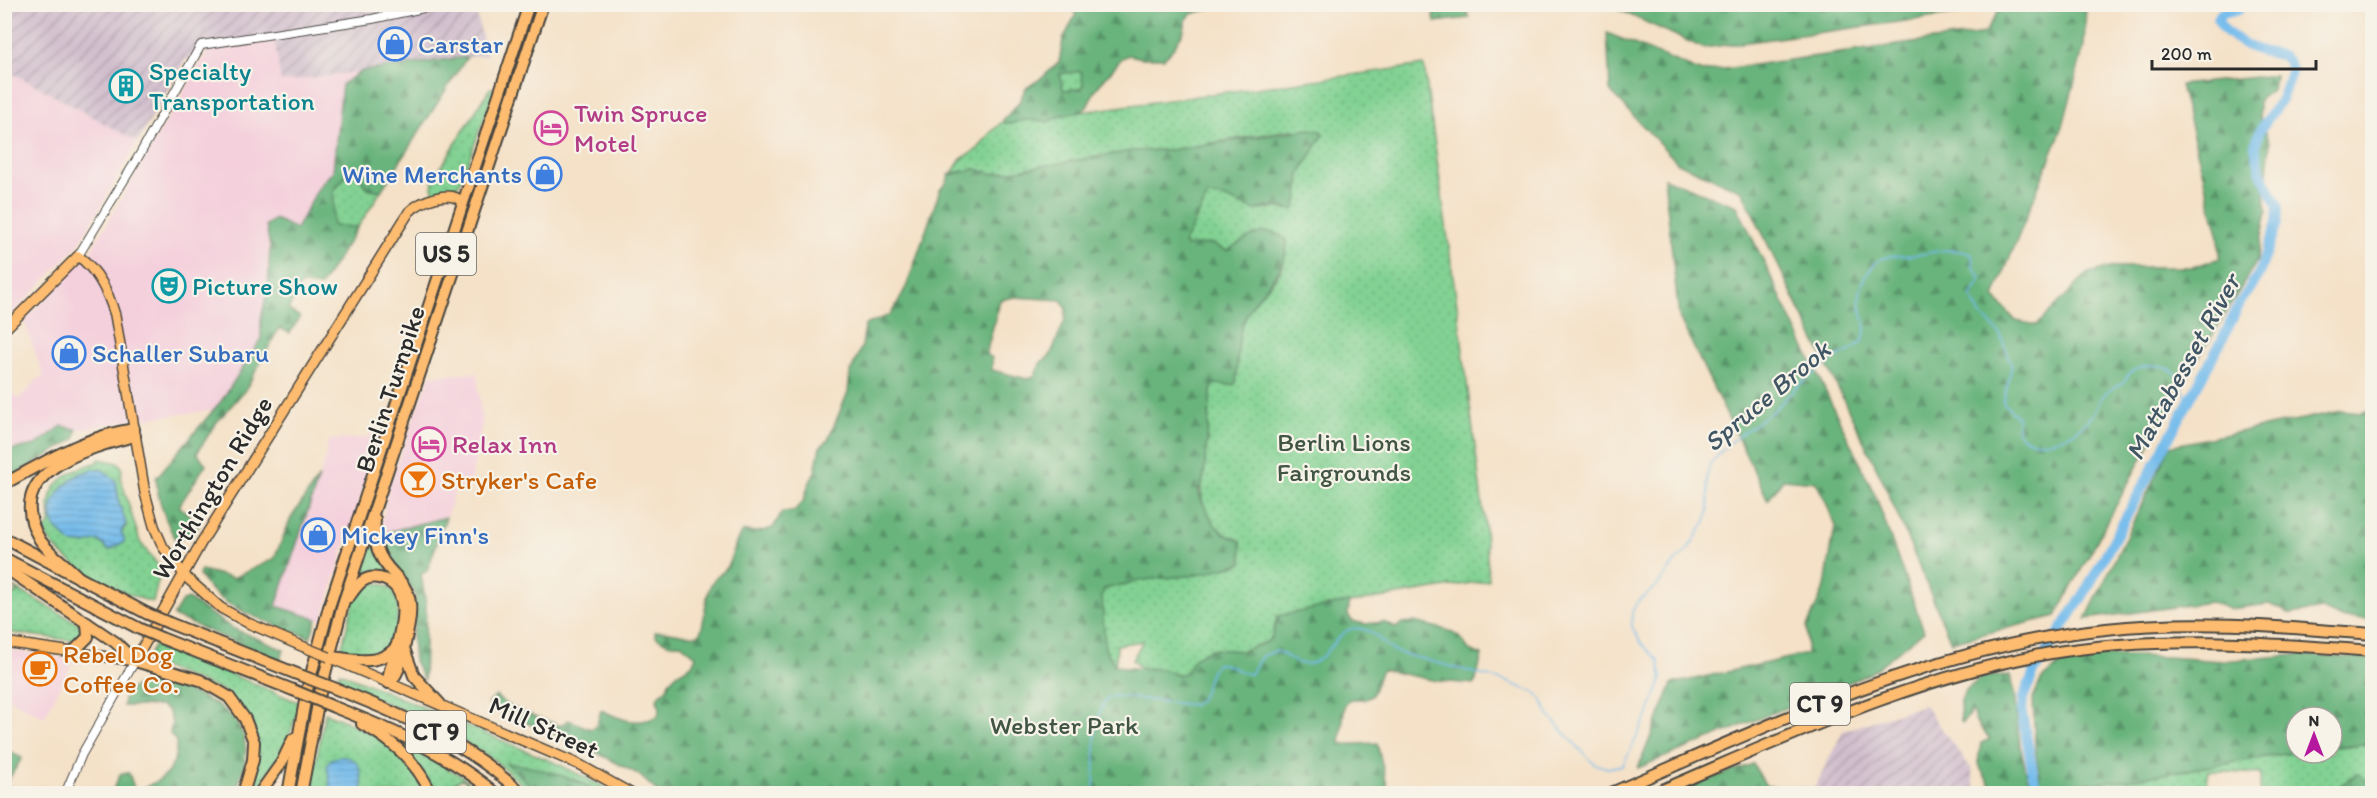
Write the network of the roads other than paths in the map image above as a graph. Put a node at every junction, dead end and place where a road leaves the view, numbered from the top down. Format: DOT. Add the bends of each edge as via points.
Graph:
graph roads {
  1 [pos="442,4"];
  2 [pos="529,4"];
  3 [pos="543,4"];
  4 [pos="462,202"];
  5 [pos="475,206"];
  6 [pos="78,256"];
  7 [pos="4,330"];
  8 [pos="134,432"];
  9 [pos="4,484"];
  10 [pos="375,507"];
  11 [pos="4,538"];
  12 [pos="4,558"];
  13 [pos="4,567"];
  14 [pos="183,574"];
  15 [pos="80,579"];
  16 [pos="343,604"];
  17 [pos="87,623"];
  18 [pos="2373,634"];
  19 [pos="4,642"];
  20 [pos="400,647"];
  21 [pos="2373,651"];
  22 [pos="73,652"];
  23 [pos="329,657"];
  24 [pos="135,661"];
  25 [pos="346,661"];
  26 [pos="389,683"];
  27 [pos="440,704"];
  28 [pos="338,708"];
  29 [pos="299,725"];
  30 [pos="65,794"];
  31 [pos="243,794"];
  32 [pos="259,794"];
  33 [pos="288,794"];
  34 [pos="301,794"];
  35 [pos="431,794"];
  36 [pos="496,794"];
  37 [pos="522,794"];
  38 [pos="632,794"];
  39 [pos="1609,794"];
  40 [pos="1653,794"];
  1 -- 6 [label="street" via="379,18 201,45"];
  2 -- 4 [label="highway, Berlin Turnpike / US 5"];
  3 -- 5 [label="highway, Berlin Turnpike / US 5"];
  4 -- 5 [label="main road, Worthington Ridge"];
  4 -- 14 [label="main road, Worthington Ridge" via="457,197 428,199 409,212"];
  4 -- 29 [label="highway, Berlin Turnpike / US 5" via="339,576"];
  5 -- 10 [label="highway, Berlin Turnpike / US 5"];
  6 -- 7 [label="main road"];
  6 -- 8 [label="main road" via="95,272 111,303"];
  8 -- 9 [label="highway" via="75,445"];
  8 -- 14 [label="main road" via="152,521 163,547"];
  8 -- 15 [label="highway" via="63,461 44,473 33,487 30,511 37,534 47,549"];
  10 -- 16 [label="highway, Berlin Turnpike / US 5"];
  10 -- 20 [label="highway" via="377,550 410,599 410,614"];
  11 -- 15 [label="highway, CT 9"];
  12 -- 28 [label="highway, CT 9, bridge" via="140,629"];
  13 -- 17 [label="highway"];
  14 -- 23 [label="main road, bridge" via="233,616"];
  14 -- 24 [label="main road, Worthington Ridge"];
  15 -- 37 [label="highway, CT 9, bridge" via="169,623 401,715 489,766"];
  16 -- 20 [label="highway" via="364,579 378,578 392,585 400,594 403,607"];
  16 -- 34 [label="highway, Berlin Turnpike / US 5" via="320,693"];
  17 -- 22 [label="highway" via="88,637"];
  17 -- 24 [label="highway"];
  18 -- 39 [label="highway, CT 9" via="2205,624 2145,626 2038,638 1956,657 1874,683"];
  19 -- 22 [label="main road"];
  20 -- 25 [label="highway" via="380,659"];
  20 -- 26 [label="highway"];
  20 -- 27 [label="highway" via="414,676"];
  21 -- 40 [label="highway, CT 9" via="2217,641 2157,642 2026,657 1874,701"];
  22 -- 24 [label="main road"];
  23 -- 25 [label="highway"];
  24 -- 30 [label="street, Worthington Ridge" via="82,754"];
  24 -- 31 [label="highway" via="200,680 220,690 236,705 249,727 254,746"];
  25 -- 26 [label="main road, Mill Street"];
  26 -- 27 [label="main road, Mill Street"];
  27 -- 38 [label="main road, Mill Street" via="580,765"];
  28 -- 35 [label="highway" via="405,754"];
  28 -- 36 [label="highway, CT 9" via="420,743"];
  29 -- 32 [label="highway" via="284,758"];
  29 -- 33 [label="highway, Berlin Turnpike / US 5"];
}
